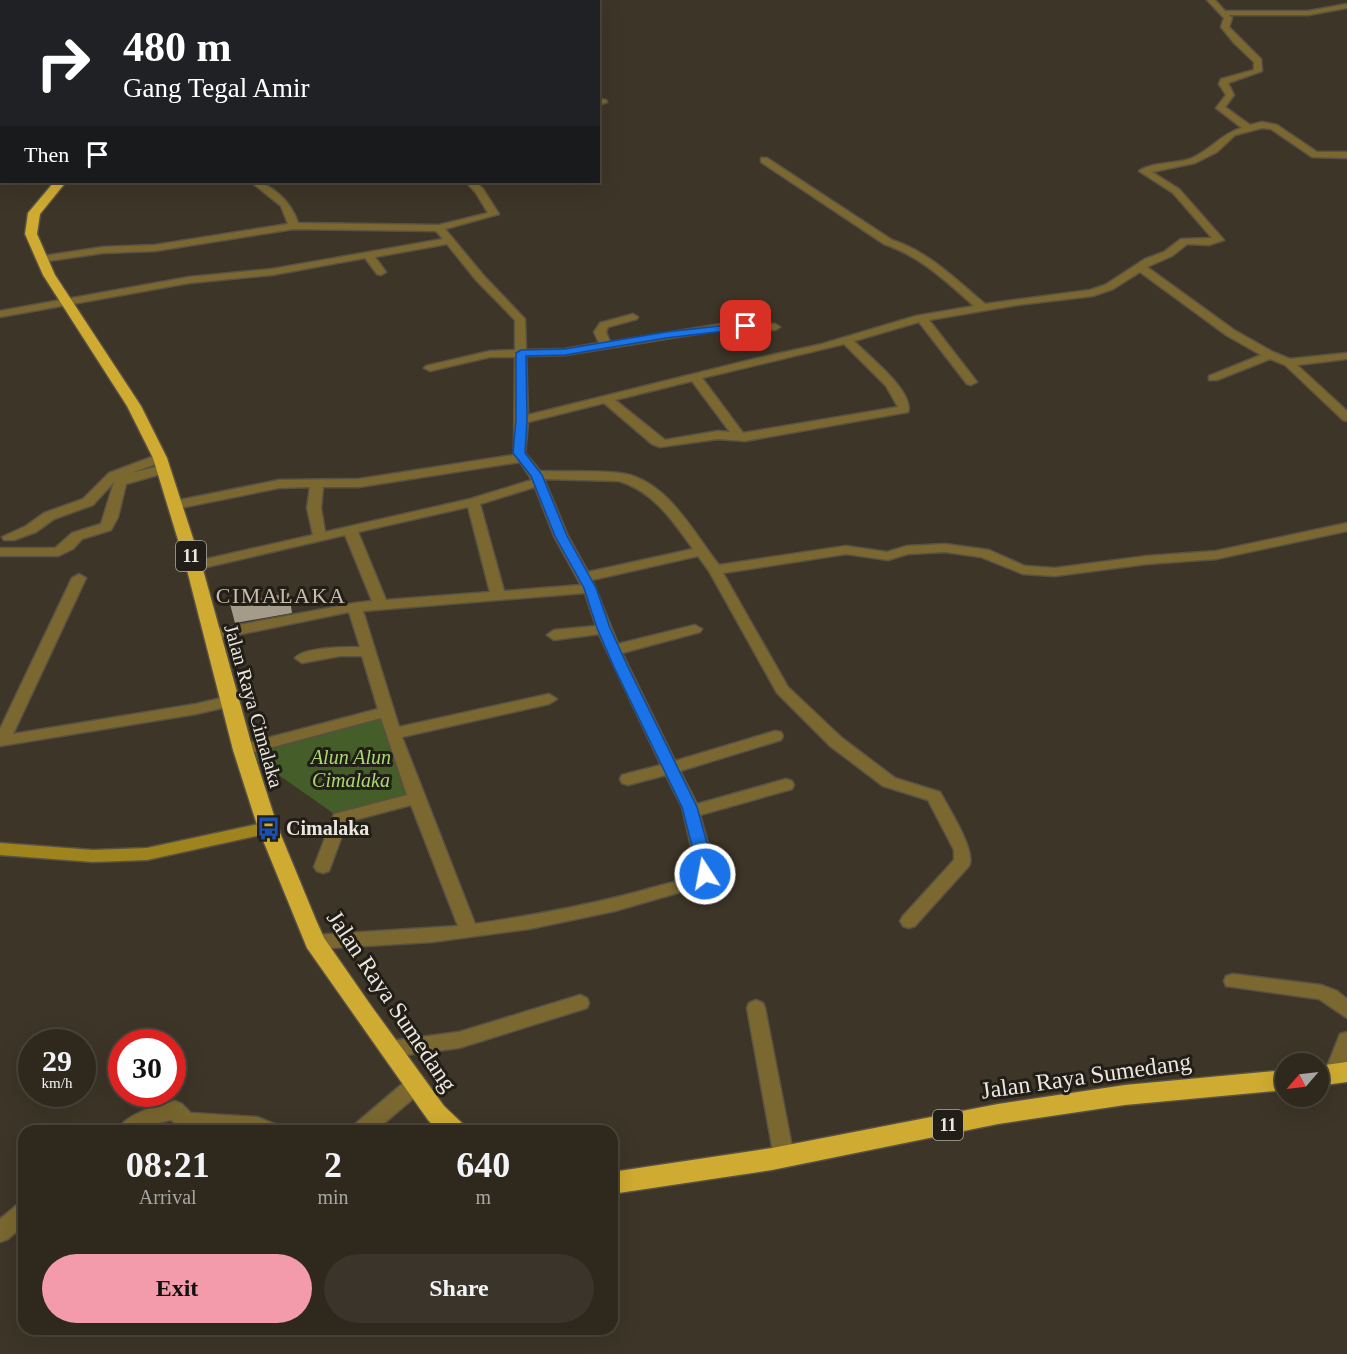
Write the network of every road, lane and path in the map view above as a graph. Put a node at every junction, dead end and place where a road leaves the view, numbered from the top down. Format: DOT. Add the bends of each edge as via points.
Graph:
graph roads {
  1 [pos="1211,0"];
  2 [pos="1347,6"];
  3 [pos="1224,13"];
  4 [pos="1248,128"];
  5 [pos="1347,156"];
  6 [pos="764,160"];
  7 [pos="59,183"];
  8 [pos="257,183"];
  9 [pos="472,183"];
  10 [pos="294,226"];
  11 [pos="443,234"];
  12 [pos="368,255"];
  13 [pos="41,259"];
  14 [pos="1140,267"];
  15 [pos="381,272"];
  16 [pos="67,303"];
  17 [pos="984,309"];
  18 [pos="0,314"];
  19 [pos="633,317"];
  20 [pos="922,318"];
  21 [pos="775,327"];
  22 [pos="847,341"];
  23 [pos="606,346"];
  24 [pos="521,353"];
  25 [pos="1269,356"];
  26 [pos="1347,356"];
  27 [pos="1289,363"];
  28 [pos="430,368"];
  29 [pos="695,377"];
  30 [pos="1213,378"];
  31 [pos="971,382"];
  32 [pos="607,399"];
  33 [pos="1347,417"];
  34 [pos="522,420"];
  35 [pos="740,437"];
  36 [pos="522,458"];
  37 [pos="162,464"];
  38 [pos="537,478"];
  39 [pos="317,484"];
  40 [pos="473,502"];
  41 [pos="174,504"];
  42 [pos="1347,527"];
  43 [pos="350,530"];
  44 [pos="9,537"];
  45 [pos="320,538"];
  46 [pos="700,551"];
  47 [pos="0,552"];
  48 [pos="194,566"];
  49 [pos="715,570"];
  50 [pos="79,578"];
  51 [pos="587,583"];
  52 [pos="498,596"];
  53 [pos="381,605"];
  54 [pos="355,607"];
  55 [pos="603,628"];
  56 [pos="695,629"];
  57 [pos="212,635"];
  58 [pos="554,635"];
  59 [pos="614,650"];
  60 [pos="367,652"];
  61 [pos="302,658"];
  62 [pos="549,699"];
  63 [pos="230,701"];
  64 [pos="386,712"];
  65 [pos="393,734"];
  66 [pos="775,736"];
  67 [pos="5,739"];
  68 [pos="243,750"];
  69 [pos="670,767"];
  70 [pos="628,778"];
  71 [pos="786,785"];
  72 [pos="417,798"];
  73 [pos="691,812"];
  74 [pos="268,828"];
  75 [pos="0,849"];
  76 [pos="323,867"];
  77 [pos="909,921"];
  78 [pos="469,932"];
  79 [pos="315,942"];
  80 [pos="1233,981"];
  81 [pos="580,1003"];
  82 [pos="756,1008"];
  83 [pos="1347,1010"];
  84 [pos="1347,1040"];
  85 [pos="390,1049"];
  86 [pos="1333,1074"];
  87 [pos="1275,1081"];
  88 [pos="415,1085"];
  89 [pos="137,1125"];
  90 [pos="243,1125"];
  91 [pos="368,1125"];
  92 [pos="448,1125"];
  93 [pos="784,1157"];
  94 [pos="618,1182"];
  95 [pos="18,1217"];
  96 [pos="0,1232"];
  1 -- 3 [label="street"];
  2 -- 3 [label="street" via="1308,13"];
  3 -- 4 [label="street" via="1229,34 1259,65 1258,71 1223,84 1230,94 1220,108"];
  4 -- 5 [label="street" via="1274,127 1320,156"];
  4 -- 14 [label="street" via="1232,133 1214,150 1192,161 1144,171 1176,191 1219,239 1187,241"];
  6 -- 17 [label="street" via="888,242 909,249 933,265"];
  7 -- 13 [label="highway, 11" via="31,222 31,234"];
  8 -- 10 [label="street" via="269,189 286,207"];
  9 -- 11 [label="street" via="494,214"];
  10 -- 11 [label="street"];
  10 -- 13 [label="street" via="155,248 103,250"];
  11 -- 12 [label="street"];
  11 -- 24 [label="street" via="520,319"];
  12 -- 15 [label="street"];
  12 -- 16 [label="street" via="272,272 189,280"];
  13 -- 16 [label="highway, 11"];
  14 -- 17 [label="street" via="1093,293"];
  14 -- 25 [label="street"];
  16 -- 18 [label="street"];
  16 -- 37 [label="highway, Jalan Raya Cimalaka / 11" via="134,406"];
  17 -- 20 [label="street"];
  19 -- 23 [label="street" via="604,325 600,332"];
  20 -- 22 [label="street"];
  20 -- 31 [label="street"];
  21 -- 23 [label="street" via="734,325"];
  22 -- 29 [label="street"];
  22 -- 35 [label="street" via="886,379 904,403 904,409"];
  23 -- 24 [label="street"];
  24 -- 28 [label="street" via="473,357"];
  24 -- 34 [label="street"];
  25 -- 27 [label="street"];
  25 -- 30 [label="street"];
  26 -- 27 [label="street"];
  27 -- 33 [label="street"];
  29 -- 32 [label="street"];
  29 -- 35 [label="street"];
  32 -- 34 [label="street"];
  32 -- 35 [label="street" via="662,444 718,435"];
  34 -- 36 [label="street" via="518,448"];
  36 -- 38 [label="street"];
  36 -- 39 [label="street" via="370,481"];
  37 -- 41 [label="highway, Jalan Raya Cimalaka / 11"];
  37 -- 44 [label="street" via="113,476 80,507 49,516 31,529"];
  37 -- 47 [label="street" via="124,479 106,527 77,536 64,550"];
  38 -- 40 [label="street"];
  38 -- 46 [label="street" via="632,480 670,509"];
  38 -- 51 [label="street" via="561,536"];
  39 -- 41 [label="street" via="279,484"];
  39 -- 45 [label="street" via="314,508"];
  40 -- 43 [label="street"];
  40 -- 52 [label="street"];
  41 -- 48 [label="highway, Jalan Raya Cimalaka / 11"];
  42 -- 49 [label="street" via="1216,555 1055,572 1023,570 984,553 945,548 907,550 888,556 846,550"];
  43 -- 45 [label="street"];
  43 -- 53 [label="street"];
  45 -- 48 [label="street"];
  46 -- 49 [label="street"];
  46 -- 51 [label="street"];
  48 -- 57 [label="highway, Jalan Raya Cimalaka / 11"];
  49 -- 77 [label="street" via="782,690 836,742 889,782 929,794 940,803 962,850 963,862"];
  50 -- 67 [label="street"];
  51 -- 52 [label="street"];
  51 -- 55 [label="street"];
  52 -- 53 [label="street"];
  53 -- 54 [label="street"];
  54 -- 57 [label="street"];
  54 -- 60 [label="street"];
  55 -- 58 [label="street"];
  55 -- 59 [label="street"];
  56 -- 59 [label="street"];
  57 -- 63 [label="highway, Jalan Raya Cimalaka / 11"];
  59 -- 69 [label="street"];
  60 -- 61 [label="street" via="340,651"];
  60 -- 64 [label="street"];
  62 -- 65 [label="street"];
  63 -- 67 [label="street"];
  63 -- 68 [label="highway, Jalan Raya Cimalaka / 11"];
  64 -- 65 [label="street"];
  64 -- 68 [label="street"];
  65 -- 72 [label="street"];
  66 -- 69 [label="street"];
  68 -- 74 [label="highway, Jalan Raya Cimalaka / 11"];
  69 -- 70 [label="street"];
  69 -- 73 [label="street"];
  71 -- 73 [label="street"];
  72 -- 76 [label="street" via="340,818"];
  72 -- 78 [label="street"];
  73 -- 78 [label="street" via="706,869 699,880 579,913"];
  74 -- 75 [label="street" via="139,854 93,856"];
  74 -- 79 [label="highway, Jalan Raya Sumedang / 11"];
  78 -- 79 [label="street"];
  79 -- 85 [label="highway, Jalan Raya Sumedang / 11"];
  80 -- 83 [label="street" via="1321,993"];
  81 -- 85 [label="street" via="459,1040"];
  82 -- 93 [label="street"];
  84 -- 86 [label="street"];
  85 -- 88 [label="highway, Jalan Raya Sumedang / 11"];
  87 -- 93 [label="highway, Jalan Raya Sumedang / 11" via="1125,1095 998,1114"];
  88 -- 91 [label="street"];
  88 -- 92 [label="highway, Jalan Raya Sumedang / 11"];
  89 -- 90 [label="street" via="175,1110 186,1121"];
  93 -- 94 [label="highway, Jalan Raya Sumedang / 11"];
  95 -- 96 [label="street"];
}
